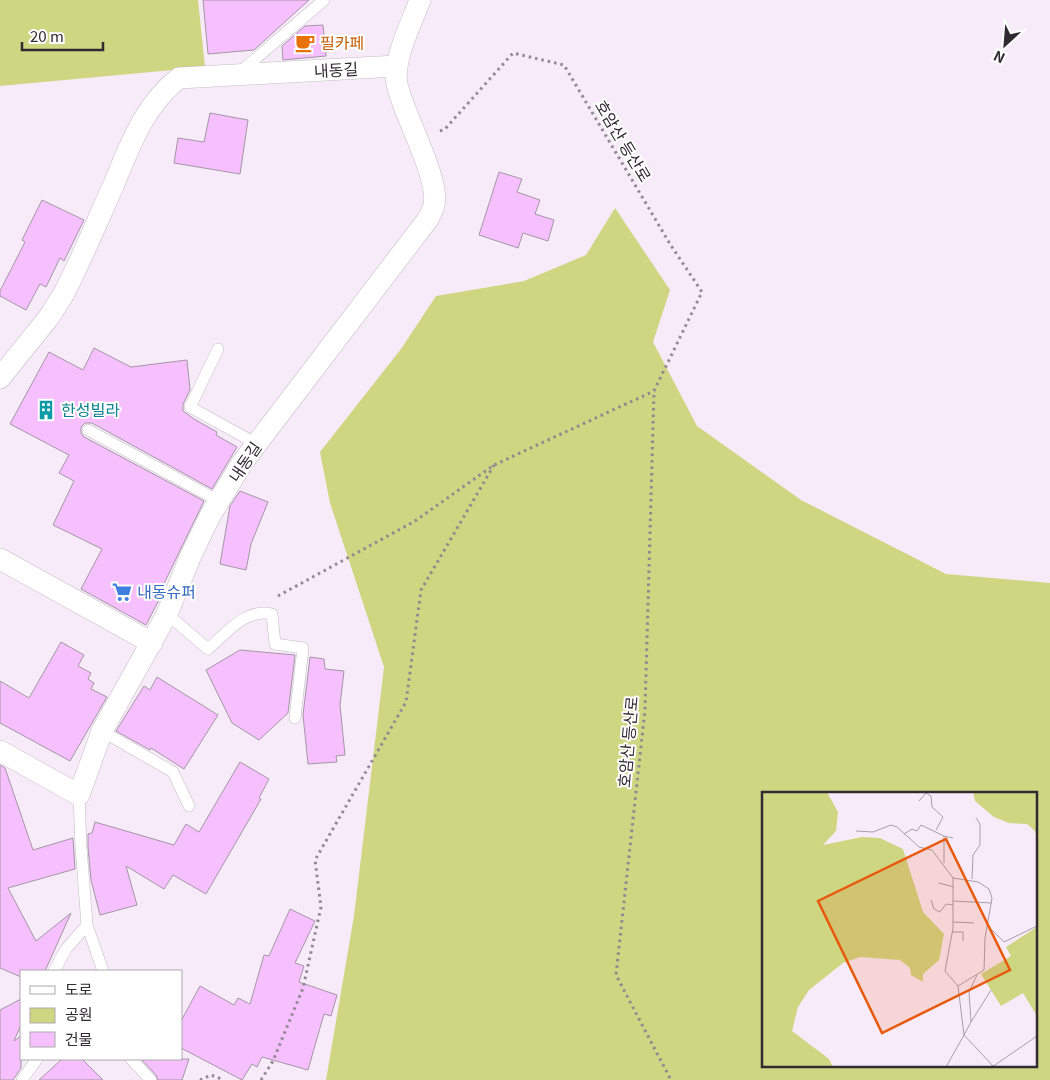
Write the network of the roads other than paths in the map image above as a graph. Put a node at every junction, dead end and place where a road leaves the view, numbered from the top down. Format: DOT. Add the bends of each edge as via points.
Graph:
graph roads {
  1 [pos="324,0"];
  2 [pos="420,0"];
  3 [pos="397,66"];
  4 [pos="237,75"];
  5 [pos="218,349"];
  6 [pos="1,371"];
  7 [pos="88,430"];
  8 [pos="257,444"];
  9 [pos="219,501"];
  10 [pos="0,559"];
  11 [pos="167,614"];
  12 [pos="152,643"];
  13 [pos="295,718"];
  14 [pos="102,731"];
  15 [pos="0,751"];
  16 [pos="79,795"];
  17 [pos="189,806"];
  18 [pos="87,925"];
  19 [pos="55,970"];
  20 [pos="103,970"];
  21 [pos="36,1060"];
  22 [pos="132,1060"];
  23 [pos="22,1080"];
  24 [pos="151,1080"];
  1 -- 4 [label="lane"];
  2 -- 3 [label="street, 내동길"];
  3 -- 4 [label="street, 내동길"];
  3 -- 8 [label="street, 내동길" via="396,84 418,142 434,194 434,205 428,220"];
  4 -- 6 [label="street, 내동길" via="179,78 159,95 132,141 63,295 49,317"];
  5 -- 8 [label="lane" via="190,408"];
  7 -- 9 [label="lane"];
  8 -- 9 [label="street, 내동길"];
  9 -- 11 [label="street, 내동길" via="190,555"];
  10 -- 12 [label="street"];
  11 -- 12 [label="street, 내동길"];
  11 -- 13 [label="lane" via="208,649 248,615 272,614 275,644 303,648"];
  12 -- 14 [label="street, 내동길"];
  14 -- 16 [label="street, 내동길"];
  14 -- 17 [label="lane" via="173,772"];
  15 -- 16 [label="street"];
  16 -- 18 [label="lane"];
  18 -- 19 [label="lane" via="66,949"];
  18 -- 20 [label="lane"];
  21 -- 23 [label="lane"];
  22 -- 24 [label="lane"];
}
